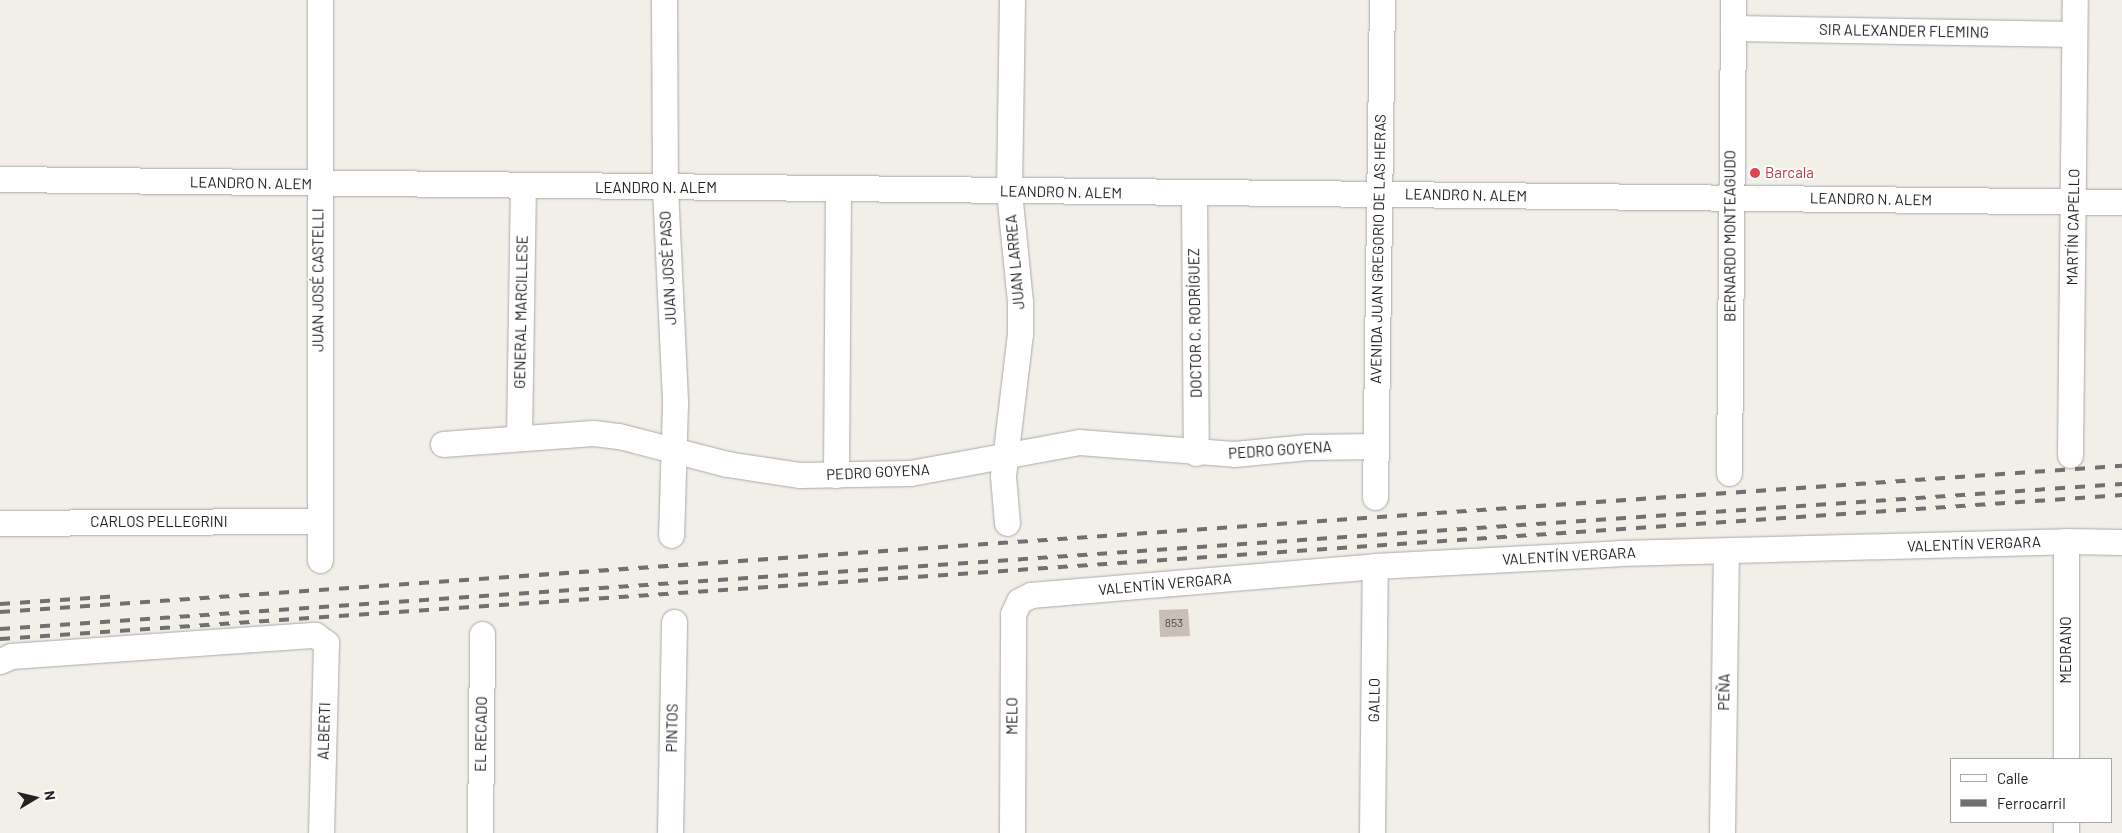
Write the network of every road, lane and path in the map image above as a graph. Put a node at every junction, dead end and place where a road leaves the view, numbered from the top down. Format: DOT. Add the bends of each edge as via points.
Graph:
graph roads {
  1 [pos="320,0"];
  2 [pos="664,0"];
  3 [pos="1012,0"];
  4 [pos="1382,0"];
  5 [pos="1733,0"];
  6 [pos="2075,0"];
  7 [pos="1733,28"];
  8 [pos="2074,34"];
  9 [pos="0,179"];
  10 [pos="68,180"];
  11 [pos="318,184"];
  12 [pos="523,187"];
  13 [pos="665,188"];
  14 [pos="838,190"];
  15 [pos="1009,191"];
  16 [pos="0,193"];
  17 [pos="1194,193"];
  18 [pos="1379,195"];
  19 [pos="1730,198"];
  20 [pos="2073,202"];
  21 [pos="2122,202"];
  22 [pos="518,438"];
  23 [pos="443,444"];
  24 [pos="1376,446"];
  25 [pos="675,451"];
  26 [pos="1196,452"];
  27 [pos="1005,455"];
  28 [pos="2070,455"];
  29 [pos="1729,473"];
  30 [pos="836,475"];
  31 [pos="1375,497"];
  32 [pos="319,522"];
  33 [pos="0,523"];
  34 [pos="1007,523"];
  35 [pos="671,535"];
  36 [pos="2066,541"];
  37 [pos="2122,542"];
  38 [pos="1726,552"];
  39 [pos="320,560"];
  40 [pos="1376,566"];
  41 [pos="1019,601"];
  42 [pos="674,622"];
  43 [pos="482,634"];
  44 [pos="0,661"];
  45 [pos="2066,758"];
  46 [pos="321,833"];
  47 [pos="480,833"];
  48 [pos="670,833"];
  49 [pos="1012,833"];
  50 [pos="1372,833"];
  51 [pos="1722,833"];
  1 -- 11 [label="street, JUAN JOSÉ CASTELLI"];
  2 -- 13 [label="street, JUAN JOSÉ PASO"];
  3 -- 15 [label="street, JUAN LARREA"];
  4 -- 18 [label="street, AVENIDA JUAN GREGORIO DE LAS HERAS"];
  5 -- 7 [label="street, BERNARDO MONTEAGUDO"];
  6 -- 8 [label="street, MARTÍN CAPELLO"];
  7 -- 8 [label="street, SIR ALEXANDER FLEMING"];
  7 -- 19 [label="street, BERNARDO MONTEAGUDO"];
  8 -- 20 [label="street, MARTÍN CAPELLO"];
  9 -- 10 [label="street, LEANDRO N. ALEM"];
  10 -- 11 [label="street, LEANDRO N. ALEM"];
  10 -- 16 [label="street" via="40,188"];
  11 -- 12 [label="street, LEANDRO N. ALEM"];
  11 -- 32 [label="street, JUAN JOSÉ CASTELLI"];
  12 -- 13 [label="street, LEANDRO N. ALEM"];
  12 -- 22 [label="street, GENERAL MARCILLESE"];
  13 -- 14 [label="street, LEANDRO N. ALEM"];
  13 -- 25 [label="street, JUAN JOSÉ PASO"];
  14 -- 15 [label="street, LEANDRO N. ALEM"];
  14 -- 30 [label="street"];
  15 -- 17 [label="street, LEANDRO N. ALEM"];
  15 -- 27 [label="street, JUAN LARREA" via="1020,302"];
  17 -- 18 [label="street, LEANDRO N. ALEM"];
  17 -- 26 [label="street, DOCTOR C. RODRÍGUEZ"];
  18 -- 19 [label="street, LEANDRO N. ALEM"];
  18 -- 24 [label="street, AVENIDA JUAN GREGORIO DE LAS HERAS"];
  19 -- 20 [label="street, LEANDRO N. ALEM"];
  19 -- 29 [label="street, BERNARDO MONTEAGUDO"];
  20 -- 21 [label="street, LEANDRO N. ALEM"];
  20 -- 28 [label="street, MARTÍN CAPELLO"];
  22 -- 23 [label="street, PEDRO GOYENA"];
  22 -- 25 [label="street, PEDRO GOYENA" via="593,433 619,436"];
  24 -- 26 [label="street, PEDRO GOYENA" via="1308,447 1257,454"];
  24 -- 31 [label="street, AVENIDA JUAN GREGORIO DE LAS HERAS"];
  25 -- 30 [label="street, PEDRO GOYENA" via="758,470"];
  25 -- 35 [label="street, JUAN JOSÉ PASO"];
  26 -- 27 [label="street, PEDRO GOYENA" via="1079,442"];
  27 -- 30 [label="street, PEDRO GOYENA" via="910,473"];
  27 -- 34 [label="street, JUAN LARREA" via="1003,476"];
  32 -- 33 [label="street, CARLOS PELLEGRINI"];
  32 -- 39 [label="street, JUAN JOSÉ CASTELLI"];
  36 -- 37 [label="street, VALENTÍN VERGARA"];
  36 -- 38 [label="street, VALENTÍN VERGARA"];
  36 -- 45 [label="street, MEDRANO"];
  38 -- 40 [label="street, VALENTÍN VERGARA" via="1620,553"];
  38 -- 51 [label="street, PEÑA"];
  40 -- 41 [label="street, VALENTÍN VERGARA" via="1031,595"];
  40 -- 50 [label="street, GALLO"];
  41 -- 49 [label="street, MELO" via="1012,614"];
  42 -- 48 [label="street, PINTOS"];
  43 -- 47 [label="street, EL RECADO"];
  44 -- 46 [label="street, ALBERTI" via="11,656 315,635 326,644"];
}
